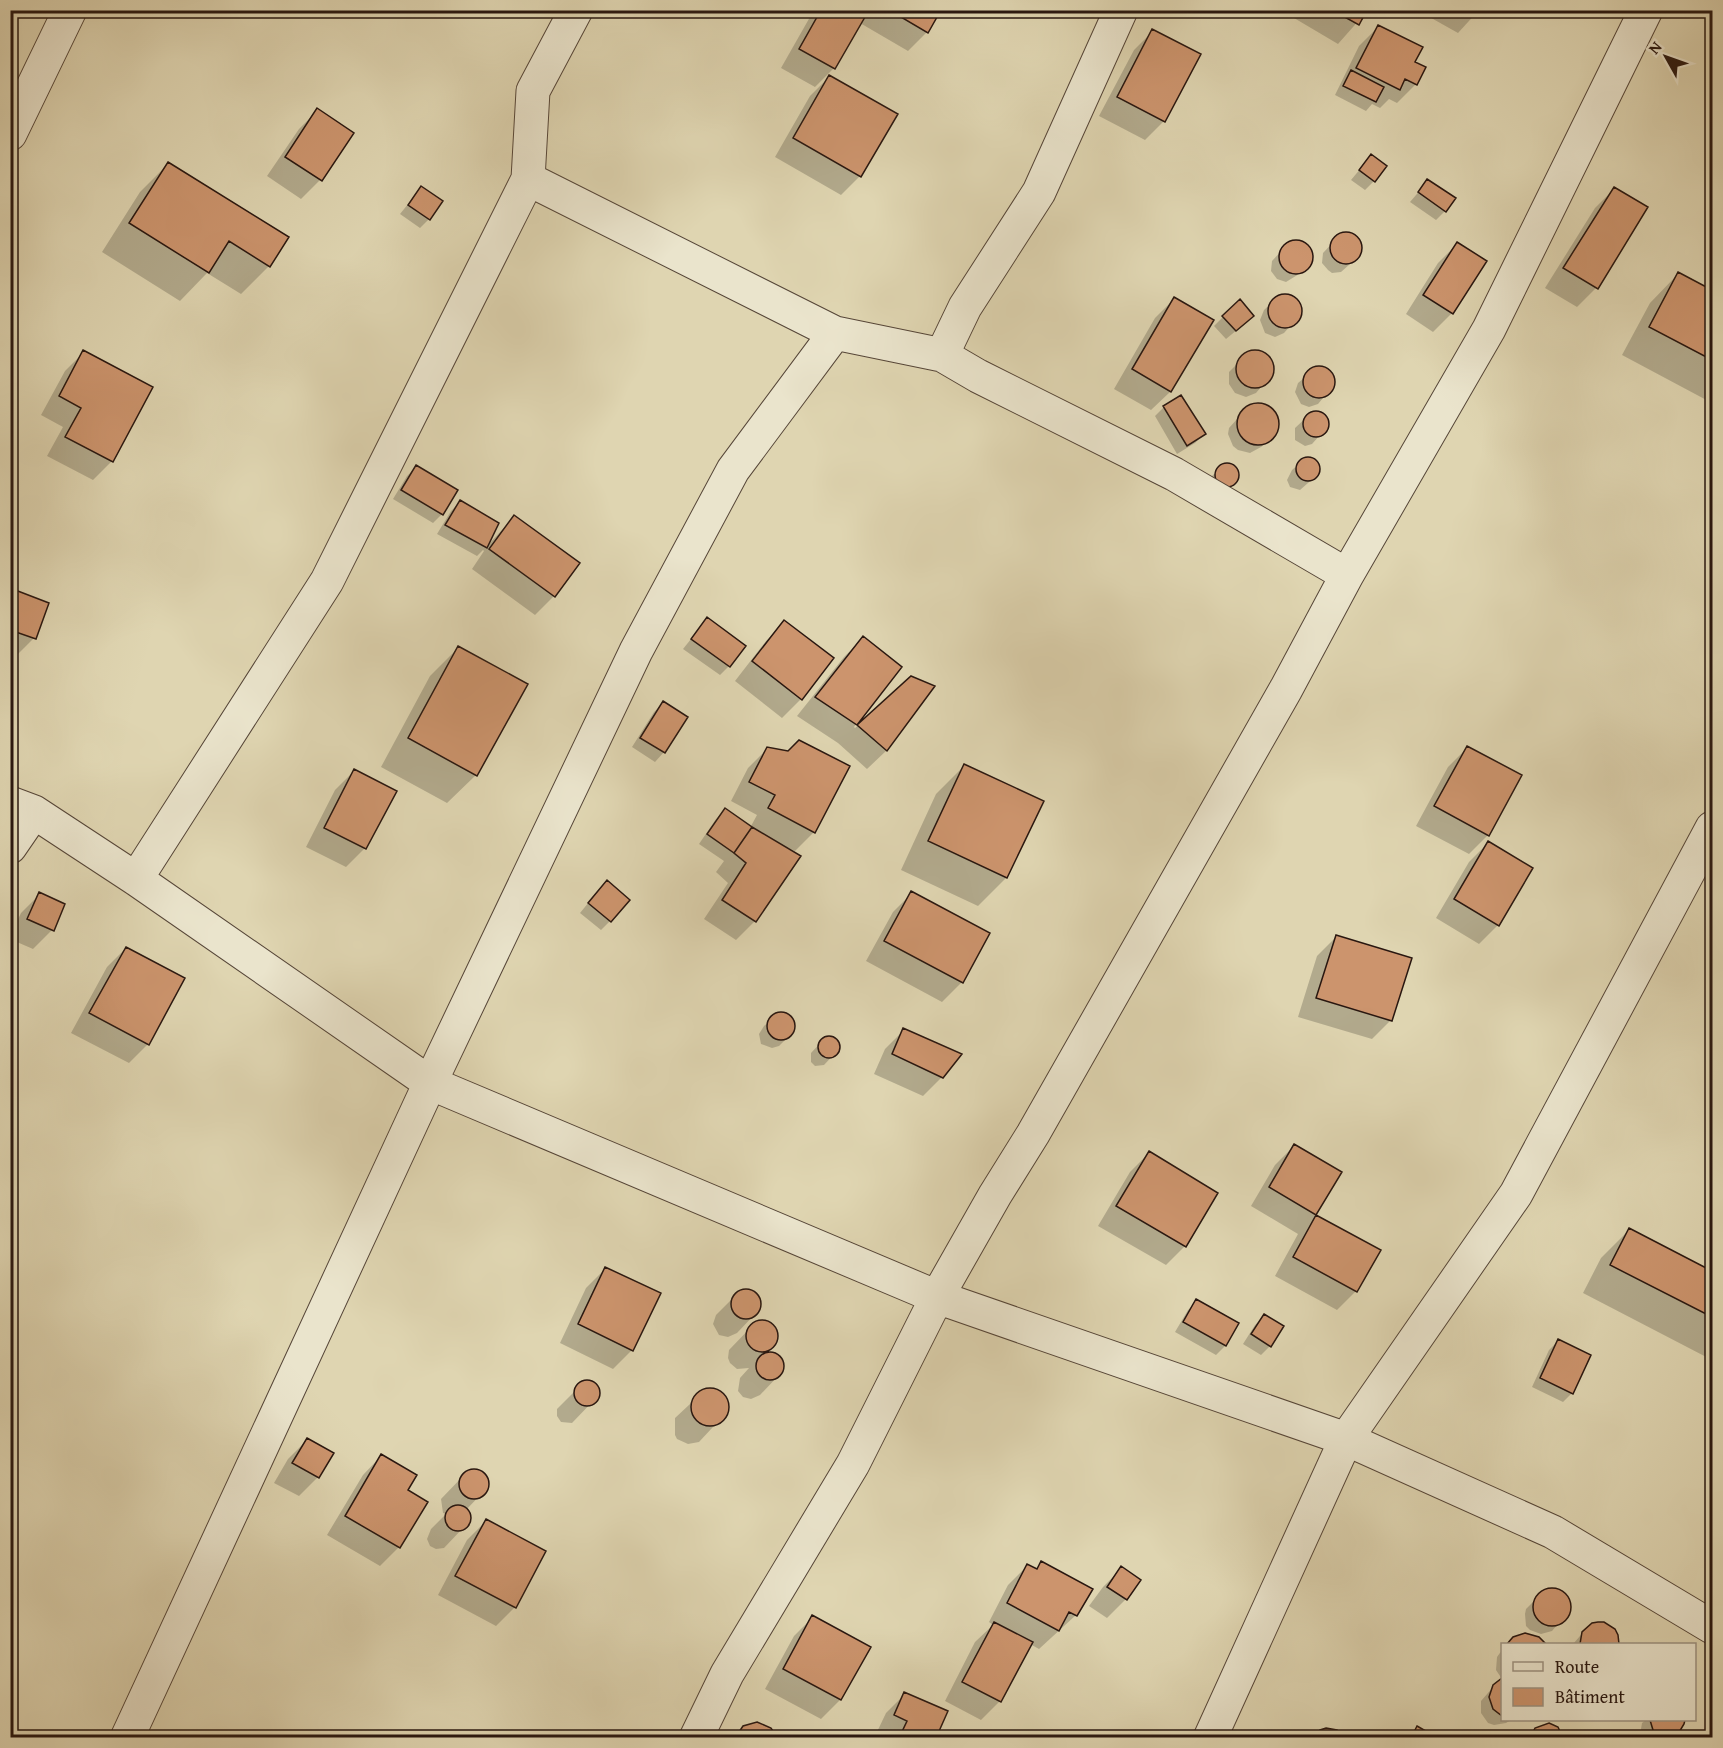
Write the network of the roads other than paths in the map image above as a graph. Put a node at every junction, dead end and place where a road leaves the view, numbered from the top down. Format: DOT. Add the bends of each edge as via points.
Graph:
graph roads {
  1 [pos="70,10"];
  2 [pos="576,10"];
  3 [pos="1120,10"];
  4 [pos="1646,10"];
  5 [pos="10,134"];
  6 [pos="528,178"];
  7 [pos="835,333"];
  8 [pos="942,355"];
  9 [pos="1347,575"];
  10 [pos="22,808"];
  11 [pos="1713,828"];
  12 [pos="10,847"];
  13 [pos="136,879"];
  14 [pos="430,1083"];
  15 [pos="937,1297"];
  16 [pos="1346,1439"];
  17 [pos="1713,1627"];
  18 [pos="127,1737"];
  19 [pos="696,1737"];
  20 [pos="1210,1737"];
  1 -- 5 [label="street"];
  2 -- 6 [label="street" via="533,91"];
  3 -- 8 [label="street" via="1039,192 965,307"];
  4 -- 9 [label="street" via="1489,329"];
  6 -- 7 [label="street"];
  6 -- 13 [label="street" via="327,581"];
  7 -- 8 [label="street"];
  7 -- 14 [label="street" via="733,470 636,651"];
  8 -- 9 [label="street" via="1174,474"];
  9 -- 15 [label="street" via="1286,689"];
  10 -- 12 [label="street"];
  10 -- 13 [label="street"];
  11 -- 16 [label="street" via="1516,1194"];
  13 -- 14 [label="street"];
  14 -- 15 [label="street"];
  14 -- 18 [label="street"];
  15 -- 16 [label="street"];
  15 -- 19 [label="street" via="853,1464 727,1674"];
  16 -- 17 [label="street" via="1552,1532"];
  16 -- 20 [label="street"];
}
